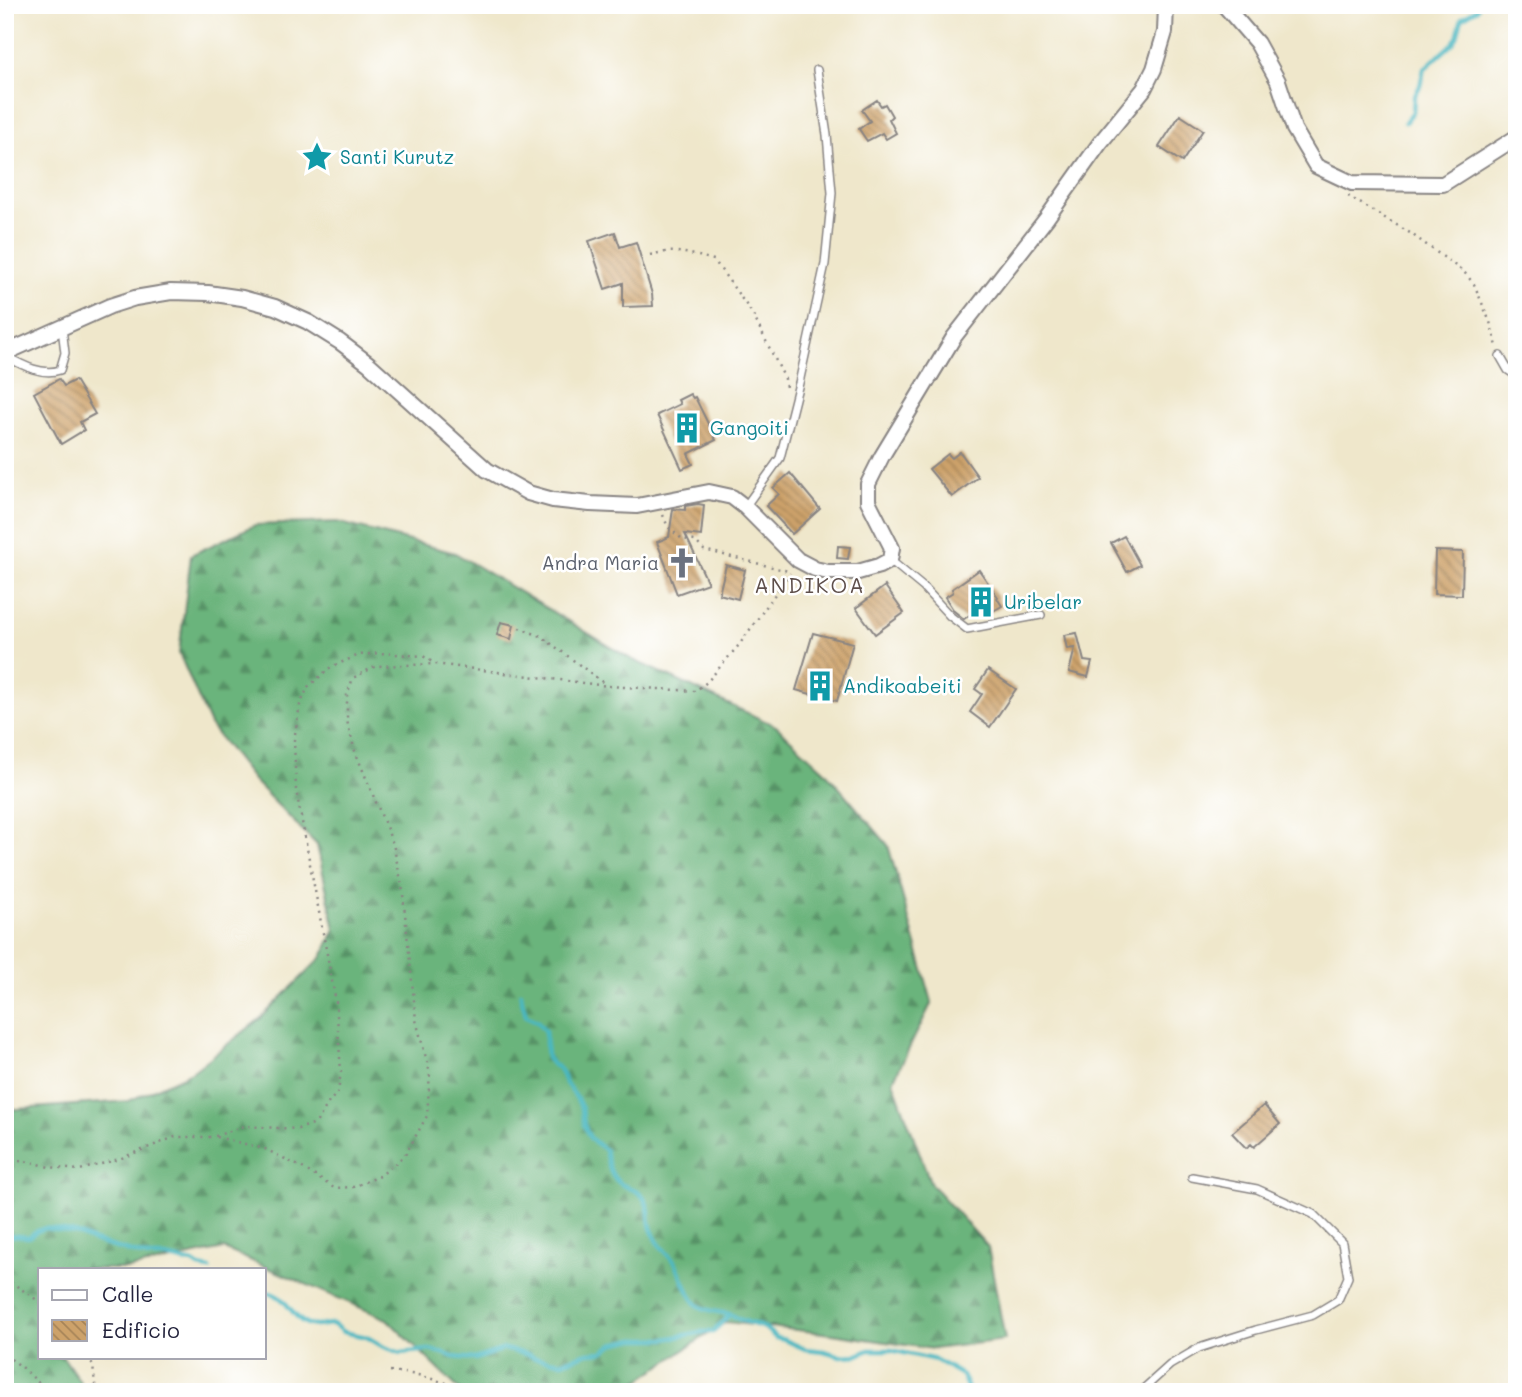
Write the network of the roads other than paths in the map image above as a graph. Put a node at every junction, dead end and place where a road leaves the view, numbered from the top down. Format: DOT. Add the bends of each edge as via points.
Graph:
graph roads {
  1 [pos="1166,5"];
  2 [pos="1224,5"];
  3 [pos="817,69"];
  4 [pos="1517,136"];
  5 [pos="62,328"];
  6 [pos="5,355"];
  7 [pos="1500,356"];
  8 [pos="1517,376"];
  9 [pos="745,507"];
  10 [pos="891,559"];
  11 [pos="1041,615"];
  12 [pos="1192,1177"];
  13 [pos="1140,1392"];
  1 -- 10 [label="street" via="1165,32 1144,89 954,337 868,484 868,501 892,548"];
  2 -- 4 [label="street" via="1257,43 1278,81 1294,130 1316,166 1352,183 1443,184"];
  3 -- 9 [label="lane" via="832,193 825,264 780,458"];
  5 -- 6 [label="street"];
  5 -- 6 [label="lane" via="65,353 60,370 50,373 27,367"];
  5 -- 9 [label="street" via="110,306 171,292 208,293 275,307 340,342 488,470 528,493 553,500 637,506 709,492 732,497"];
  7 -- 8 [label="lane"];
  9 -- 10 [label="street" via="794,566 858,572"];
  10 -- 11 [label="lane" via="967,629"];
  12 -- 13 [label="lane" via="1257,1189 1312,1214 1342,1243 1348,1278 1338,1300 1313,1315 1199,1348 1170,1365"];
}
